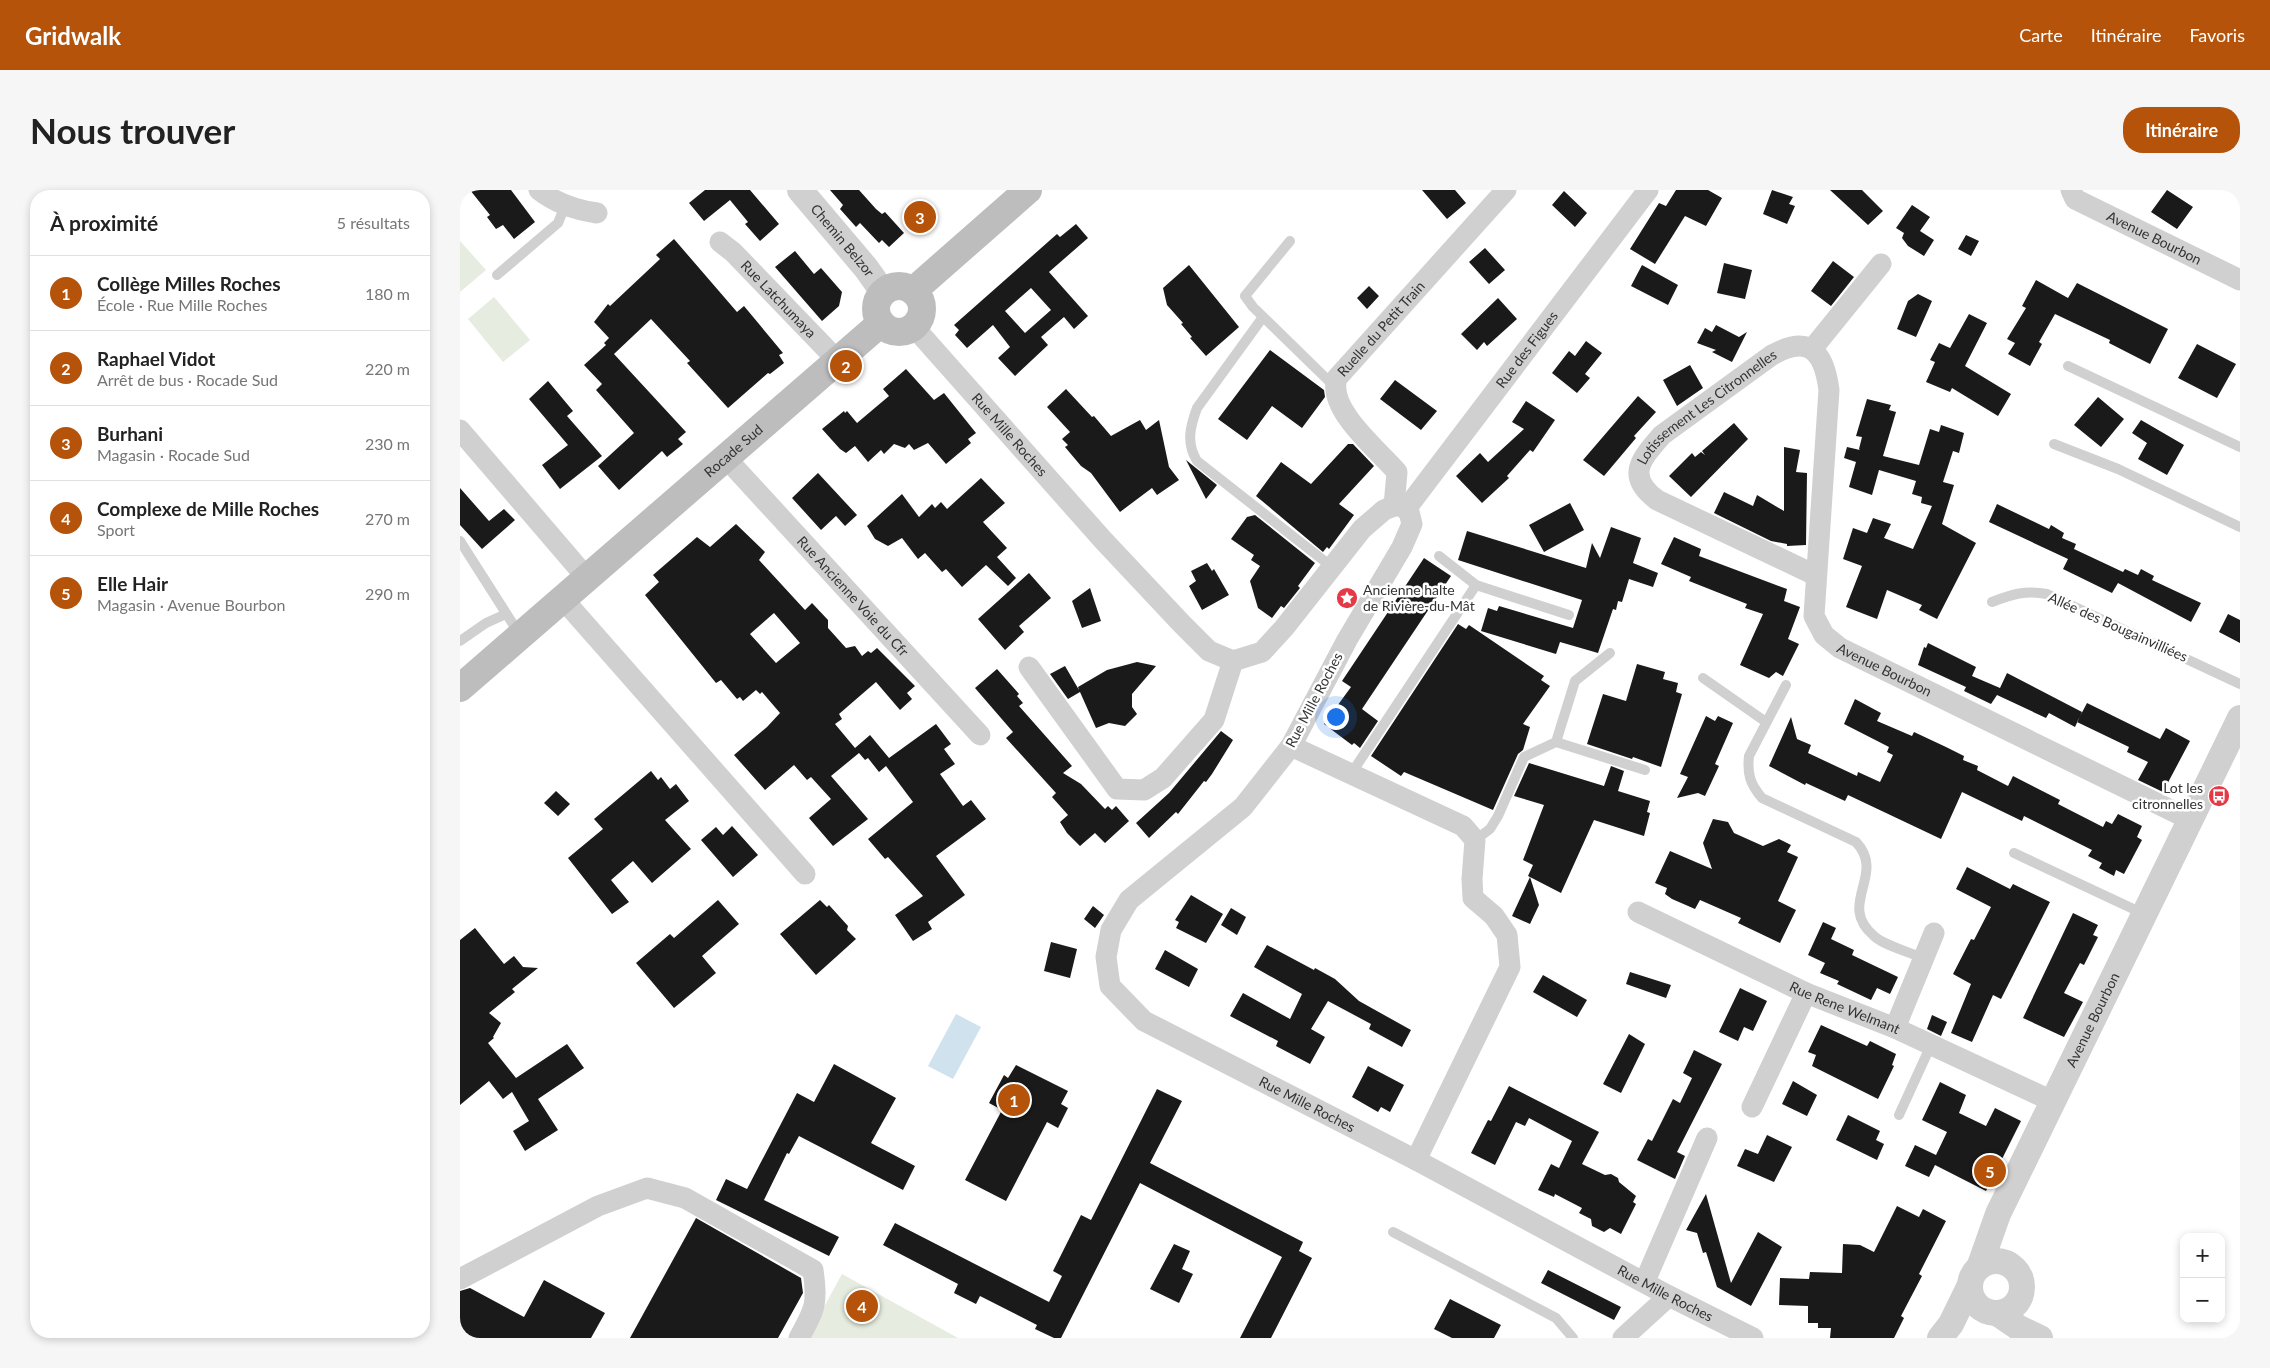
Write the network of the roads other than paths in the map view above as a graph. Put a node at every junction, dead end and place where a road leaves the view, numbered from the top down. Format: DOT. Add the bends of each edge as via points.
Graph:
graph roads {
  1 [pos="539,190"];
  2 [pos="800,190"];
  3 [pos="1028,190"];
  4 [pos="1506,190"];
  5 [pos="1648,190"];
  6 [pos="2071,190"];
  7 [pos="565,206"];
  8 [pos="597,213"];
  9 [pos="1290,241"];
  10 [pos="720,242"];
  11 [pos="1881,264"];
  12 [pos="497,275"];
  13 [pos="2240,280"];
  14 [pos="913,291"];
  15 [pos="883,292"];
  16 [pos="1263,317"];
  17 [pos="881,323"];
  18 [pos="914,327"];
  19 [pos="1813,348"];
  20 [pos="837,360"];
  21 [pos="2068,366"];
  22 [pos="1334,387"];
  23 [pos="460,430"];
  24 [pos="2054,444"];
  25 [pos="2240,447"];
  26 [pos="725,456"];
  27 [pos="1400,507"];
  28 [pos="2240,528"];
  29 [pos="460,541"];
  30 [pos="1439,556"];
  31 [pos="1332,567"];
  32 [pos="1815,575"];
  33 [pos="586,577"];
  34 [pos="1476,585"];
  35 [pos="562,598"];
  36 [pos="1992,602"];
  37 [pos="1569,615"];
  38 [pos="513,625"];
  39 [pos="460,641"];
  40 [pos="1610,653"];
  41 [pos="1234,661"];
  42 [pos="1029,667"];
  43 [pos="1703,678"];
  44 [pos="1786,684"];
  45 [pos="2240,684"];
  46 [pos="460,688"];
  47 [pos="2240,718"];
  48 [pos="1766,722"];
  49 [pos="980,735"];
  50 [pos="1556,742"];
  51 [pos="1291,746"];
  52 [pos="1645,770"];
  53 [pos="1351,774"];
  54 [pos="2191,820"];
  55 [pos="1475,840"];
  56 [pos="2014,853"];
  57 [pos="805,874"];
  58 [pos="1638,912"];
  59 [pos="2144,914"];
  60 [pos="1934,933"];
  61 [pos="1923,958"];
  62 [pos="1806,993"];
  63 [pos="1895,1028"];
  64 [pos="1931,1045"];
  65 [pos="2052,1101"];
  66 [pos="1752,1107"];
  67 [pos="1899,1116"];
  68 [pos="1707,1138"];
  69 [pos="1416,1160"];
  70 [pos="1996,1221"];
  71 [pos="1393,1232"];
  72 [pos="2013,1266"];
  73 [pos="1975,1276"];
  74 [pos="460,1279"];
  75 [pos="1644,1281"];
  76 [pos="1670,1296"];
  77 [pos="2020,1297"];
  78 [pos="1991,1312"];
  79 [pos="1945,1331"];
  80 [pos="799,1338"];
  81 [pos="1573,1338"];
  82 [pos="1622,1338"];
  83 [pos="1753,1338"];
  84 [pos="2041,1338"];
  1 -- 7 [label="street"];
  2 -- 15 [label="street, Chemin Belzor"];
  3 -- 14 [label="main road"];
  4 -- 22 [label="street, Ruelle du Petit Train" via="1338,378"];
  5 -- 27 [label="street, Rue des Figues"];
  6 -- 13 [label="street, Avenue Bourbon" via="2075,199"];
  7 -- 8 [label="street"];
  7 -- 12 [label="lane" via="558,223"];
  9 -- 16 [label="lane" via="1245,296"];
  10 -- 20 [label="street, Rue Latchumaya"];
  11 -- 19 [label="street"];
  14 -- 15 [label="main road" via="894,286"];
  14 -- 18 [label="main road" via="918,295 922,308"];
  15 -- 17 [label="main road" via="876,304"];
  16 -- 22 [label="lane"];
  16 -- 31 [label="lane" via="1197,408 1192,423 1191,451 1197,461"];
  17 -- 18 [label="main road" via="893,331"];
  17 -- 20 [label="main road, Rocade Sud"];
  18 -- 41 [label="street, Rue Mille Roches" via="1102,540 1180,623 1209,651"];
  19 -- 32 [label="street" via="1827,371 1829,390"];
  19 -- 32 [label="street, Lotissement Les Citronnelles" via="1799,345 1772,355 1662,435 1648,451 1639,469 1639,480 1645,491 1657,500"];
  20 -- 26 [label="main road, Rocade Sud"];
  21 -- 25 [label="lane"];
  22 -- 27 [label="street, Ruelle du Petit Train" via="1346,416 1397,472"];
  23 -- 33 [label="street"];
  24 -- 28 [label="lane" via="2118,469"];
  26 -- 33 [label="main road, Rocade Sud"];
  26 -- 49 [label="street, Rue Ancienne Voie du Cfr"];
  27 -- 31 [label="street" via="1384,510 1362,529"];
  27 -- 51 [label="street, Rue Mille Roches" via="1409,512 1412,524 1402,547 1346,640"];
  29 -- 38 [label="lane"];
  30 -- 34 [label="lane"];
  31 -- 41 [label="street" via="1262,652"];
  32 -- 54 [label="street, Avenue Bourbon" via="1814,616 1824,635 1840,648"];
  33 -- 35 [label="main road, Rocade Sud"];
  34 -- 37 [label="lane"];
  34 -- 53 [label="lane"];
  35 -- 38 [label="main road, Rocade Sud"];
  35 -- 57 [label="street"];
  36 -- 45 [label="lane, Allée des Bougainvilliées" via="2029,591 2047,594"];
  38 -- 39 [label="lane" via="486,623"];
  38 -- 46 [label="main road, Rocade Sud"];
  40 -- 50 [label="lane" via="1575,681"];
  41 -- 42 [label="street" via="1214,720 1163,778 1144,790 1117,789"];
  43 -- 48 [label="lane"];
  44 -- 48 [label="lane"];
  47 -- 54 [label="street, Avenue Bourbon"];
  48 -- 61 [label="lane" via="1749,756 1747,768 1752,787 1762,798 1856,842 1868,867 1859,906 1866,928 1875,938"];
  50 -- 52 [label="lane"];
  50 -- 55 [label="lane" via="1524,756 1498,816 1490,829"];
  51 -- 53 [label="street"];
  51 -- 69 [label="street, Rue Mille Roches" via="1243,807 1129,900 1111,930 1106,957 1110,986 1144,1021"];
  53 -- 55 [label="street" via="1463,826"];
  54 -- 59 [label="street, Avenue Bourbon"];
  55 -- 69 [label="street" via="1472,898 1494,916 1507,935 1510,967"];
  56 -- 59 [label="lane"];
  58 -- 62 [label="street, Rue Rene Welmant"];
  59 -- 65 [label="street, Avenue Bourbon"];
  60 -- 61 [label="street"];
  61 -- 63 [label="street"];
  62 -- 63 [label="street, Rue Rene Welmant"];
  62 -- 66 [label="street"];
  63 -- 64 [label="street, Rue Rene Welmant"];
  64 -- 65 [label="street, Rue Rene Welmant"];
  64 -- 67 [label="lane"];
  65 -- 70 [label="street, Avenue Bourbon"];
  68 -- 75 [label="street"];
  69 -- 75 [label="street, Rue Mille Roches"];
  70 -- 72 [label="street" via="2003,1250"];
  70 -- 73 [label="street, Avenue Bourbon"];
  71 -- 81 [label="lane" via="1556,1318"];
  72 -- 73 [label="street" via="1997,1260"];
  72 -- 77 [label="street" via="2022,1282"];
  73 -- 78 [label="street" via="1970,1296 1974,1303"];
  73 -- 79 [label="street, Avenue Bourbon"];
  74 -- 80 [label="street" via="598,1206 647,1188 685,1198 813,1270 817,1295 812,1314"];
  75 -- 76 [label="street, Rue Mille Roches"];
  76 -- 82 [label="street"];
  76 -- 83 [label="street, Rue Mille Roches"];
  77 -- 78 [label="street" via="2014,1307"];
  77 -- 84 [label="street"];
  78 -- 79 [label="street, Avenue Bourbon"];
  78 -- 84 [label="street"];
}
